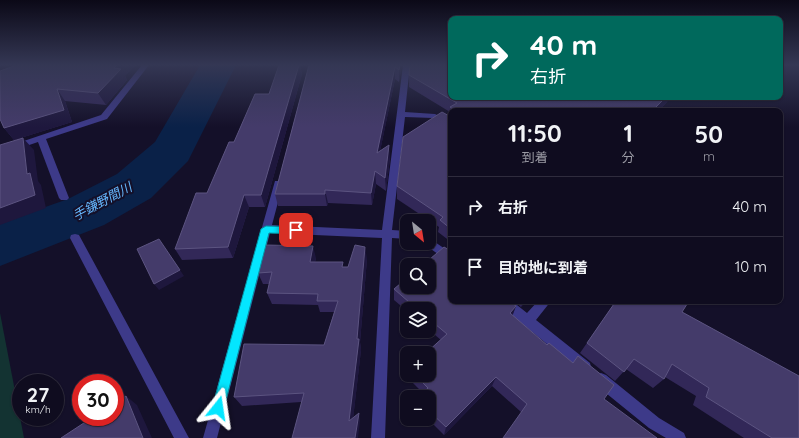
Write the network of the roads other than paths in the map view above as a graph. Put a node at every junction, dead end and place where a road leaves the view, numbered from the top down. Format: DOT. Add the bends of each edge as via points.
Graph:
graph roads {
  1 [pos="129,85"];
  2 [pos="405,85"];
  3 [pos="402,114"];
  4 [pos="448,124"];
  5 [pos="41,138"];
  6 [pos="1,149"];
  7 [pos="282,170"];
  8 [pos="64,198"];
  9 [pos="266,229"];
  10 [pos="387,233"];
  11 [pos="400,234"];
  12 [pos="75,238"];
  13 [pos="436,247"];
  14 [pos="448,257"];
  15 [pos="507,304"];
  16 [pos="542,304"];
  17 [pos="527,321"];
  18 [pos="182,438"];
  19 [pos="210,438"];
  20 [pos="378,438"];
  21 [pos="679,438"];
  1 -- 5 [label="street" via="104,117"];
  2 -- 3 [label="street"];
  3 -- 4 [label="street" via="434,116"];
  3 -- 10 [label="street"];
  5 -- 6 [label="street"];
  5 -- 8 [label="street"];
  7 -- 9 [label="street"];
  9 -- 10 [label="street"];
  9 -- 19 [label="street"];
  10 -- 11 [label="street"];
  10 -- 20 [label="street"];
  12 -- 18 [label="street"];
  13 -- 14 [label="street"];
  15 -- 17 [label="street"];
  16 -- 17 [label="street"];
  17 -- 21 [label="street" via="654,423"];
}
